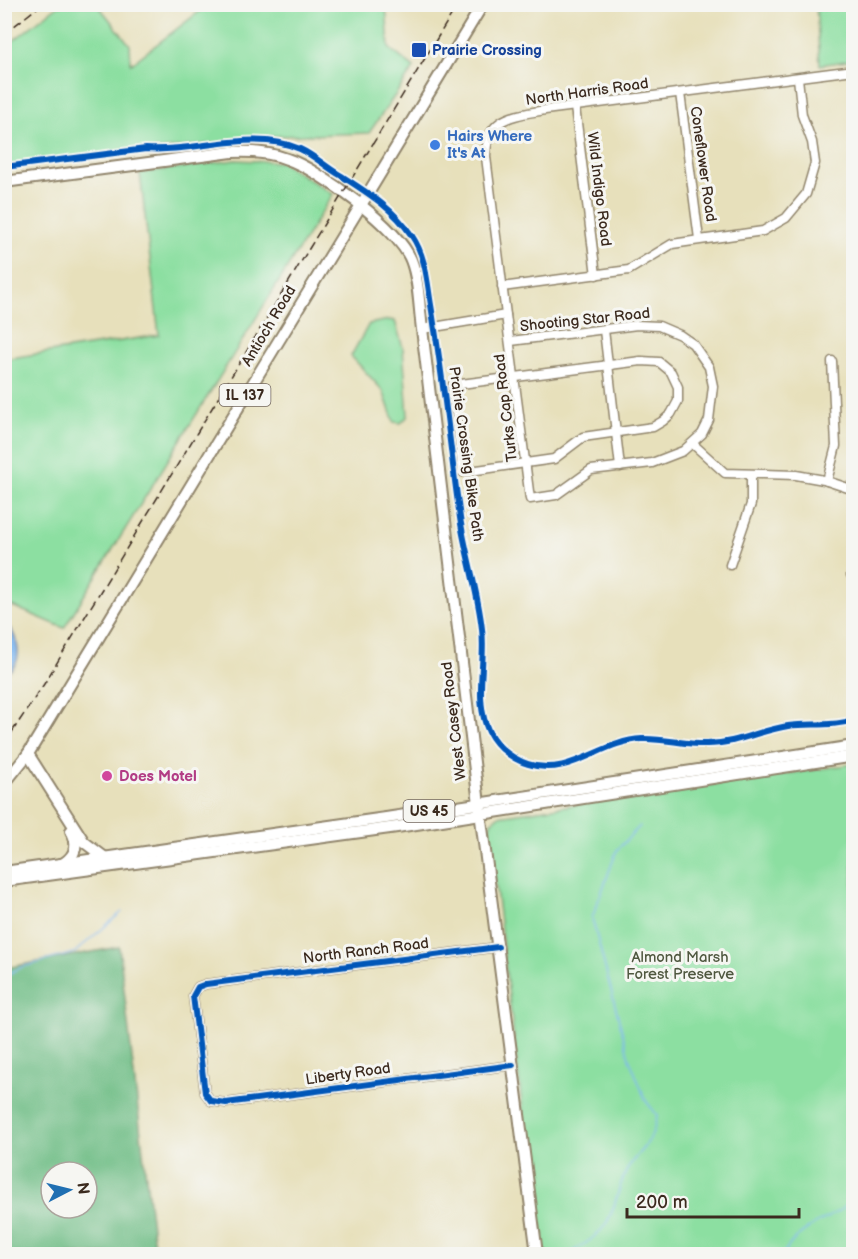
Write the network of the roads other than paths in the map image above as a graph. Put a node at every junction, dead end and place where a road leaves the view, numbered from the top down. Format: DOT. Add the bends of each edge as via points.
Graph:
graph roads {
  1 [pos="483,4"];
  2 [pos="854,70"];
  3 [pos="798,78"];
  4 [pos="680,93"];
  5 [pos="575,106"];
  6 [pos="4,182"];
  7 [pos="359,205"];
  8 [pos="699,239"];
  9 [pos="596,275"];
  10 [pos="502,287"];
  11 [pos="507,315"];
  12 [pos="422,329"];
  13 [pos="604,330"];
  14 [pos="511,341"];
  15 [pos="832,361"];
  16 [pos="608,364"];
  17 [pos="515,376"];
  18 [pos="616,432"];
  19 [pos="693,444"];
  20 [pos="526,463"];
  21 [pos="620,466"];
  22 [pos="751,475"];
  23 [pos="827,481"];
  24 [pos="854,490"];
  25 [pos="530,499"];
  26 [pos="730,565"];
  27 [pos="854,746"];
  28 [pos="854,756"];
  29 [pos="25,758"];
  30 [pos="4,784"];
  31 [pos="480,809"];
  32 [pos="104,857"];
  33 [pos="63,864"];
  34 [pos="4,872"];
  35 [pos="17,879"];
  36 [pos="4,881"];
  37 [pos="4,889"];
  38 [pos="498,947"];
  39 [pos="513,1065"];
  40 [pos="203,1078"];
  41 [pos="537,1254"];
  1 -- 7 [label="main road, Antioch Road / IL 137"];
  2 -- 3 [label="street, North Harris Road"];
  3 -- 4 [label="street, North Harris Road"];
  3 -- 8 [label="street" via="802,115 815,163 800,203 786,218 763,231"];
  4 -- 5 [label="street, North Harris Road"];
  4 -- 8 [label="street, Coneflower Road"];
  5 -- 9 [label="street, Wild Indigo Road"];
  5 -- 10 [label="street, North Harris Road" via="512,115 495,127 488,139 487,165"];
  6 -- 7 [label="main road, West Casey Road" via="245,151 275,155 299,164"];
  7 -- 12 [label="main road, West Casey Road" via="396,237 410,259"];
  7 -- 29 [label="main road, Antioch Road / IL 137"];
  8 -- 9 [label="street" via="664,248 629,270"];
  9 -- 10 [label="street"];
  10 -- 11 [label="street, North Harris Road"];
  11 -- 12 [label="street"];
  11 -- 14 [label="street, Turks Cap Road"];
  12 -- 31 [label="main road, West Casey Road"];
  13 -- 14 [label="street, Shooting Star Road"];
  13 -- 16 [label="street"];
  13 -- 19 [label="street, Shooting Star Road" via="658,326 680,335 698,351 709,367 714,394 710,420"];
  14 -- 17 [label="street, Turks Cap Road"];
  15 -- 23 [label="street" via="836,446"];
  16 -- 17 [label="street"];
  16 -- 18 [label="street"];
  16 -- 18 [label="street" via="659,362 671,372 678,387 678,401 663,421 653,427"];
  17 -- 20 [label="street, Turks Cap Road"];
  17 -- 20 [label="street" via="453,385 463,472"];
  18 -- 20 [label="street" via="583,437 554,459"];
  18 -- 21 [label="street"];
  19 -- 21 [label="street, Shooting Star Road" via="664,460"];
  19 -- 22 [label="street" via="725,473"];
  20 -- 25 [label="street, Turks Cap Road"];
  21 -- 25 [label="street, Shooting Star Road" via="591,470 556,495"];
  22 -- 23 [label="street" via="796,475"];
  22 -- 26 [label="street" via="751,504"];
  23 -- 24 [label="street"];
  27 -- 31 [label="main road, US 45"];
  28 -- 31 [label="main road, US 45"];
  29 -- 30 [label="main road, Antioch Road / IL 137"];
  29 -- 32 [label="main road" via="84,842"];
  29 -- 33 [label="main road" via="74,836 76,850"];
  31 -- 32 [label="main road, US 45"];
  31 -- 35 [label="main road, US 45"];
  31 -- 38 [label="main road, West Casey Road"];
  32 -- 33 [label="main road, US 45"];
  33 -- 34 [label="main road, US 45"];
  35 -- 36 [label="main road, US 45"];
  35 -- 37 [label="main road"];
  38 -- 39 [label="main road, West Casey Road"];
  38 -- 40 [label="street, North Ranch Road" via="206,984 193,993"];
  39 -- 40 [label="street, Liberty Road" via="226,1103 207,1097"];
  39 -- 41 [label="main road, West Casey Road"];
}
